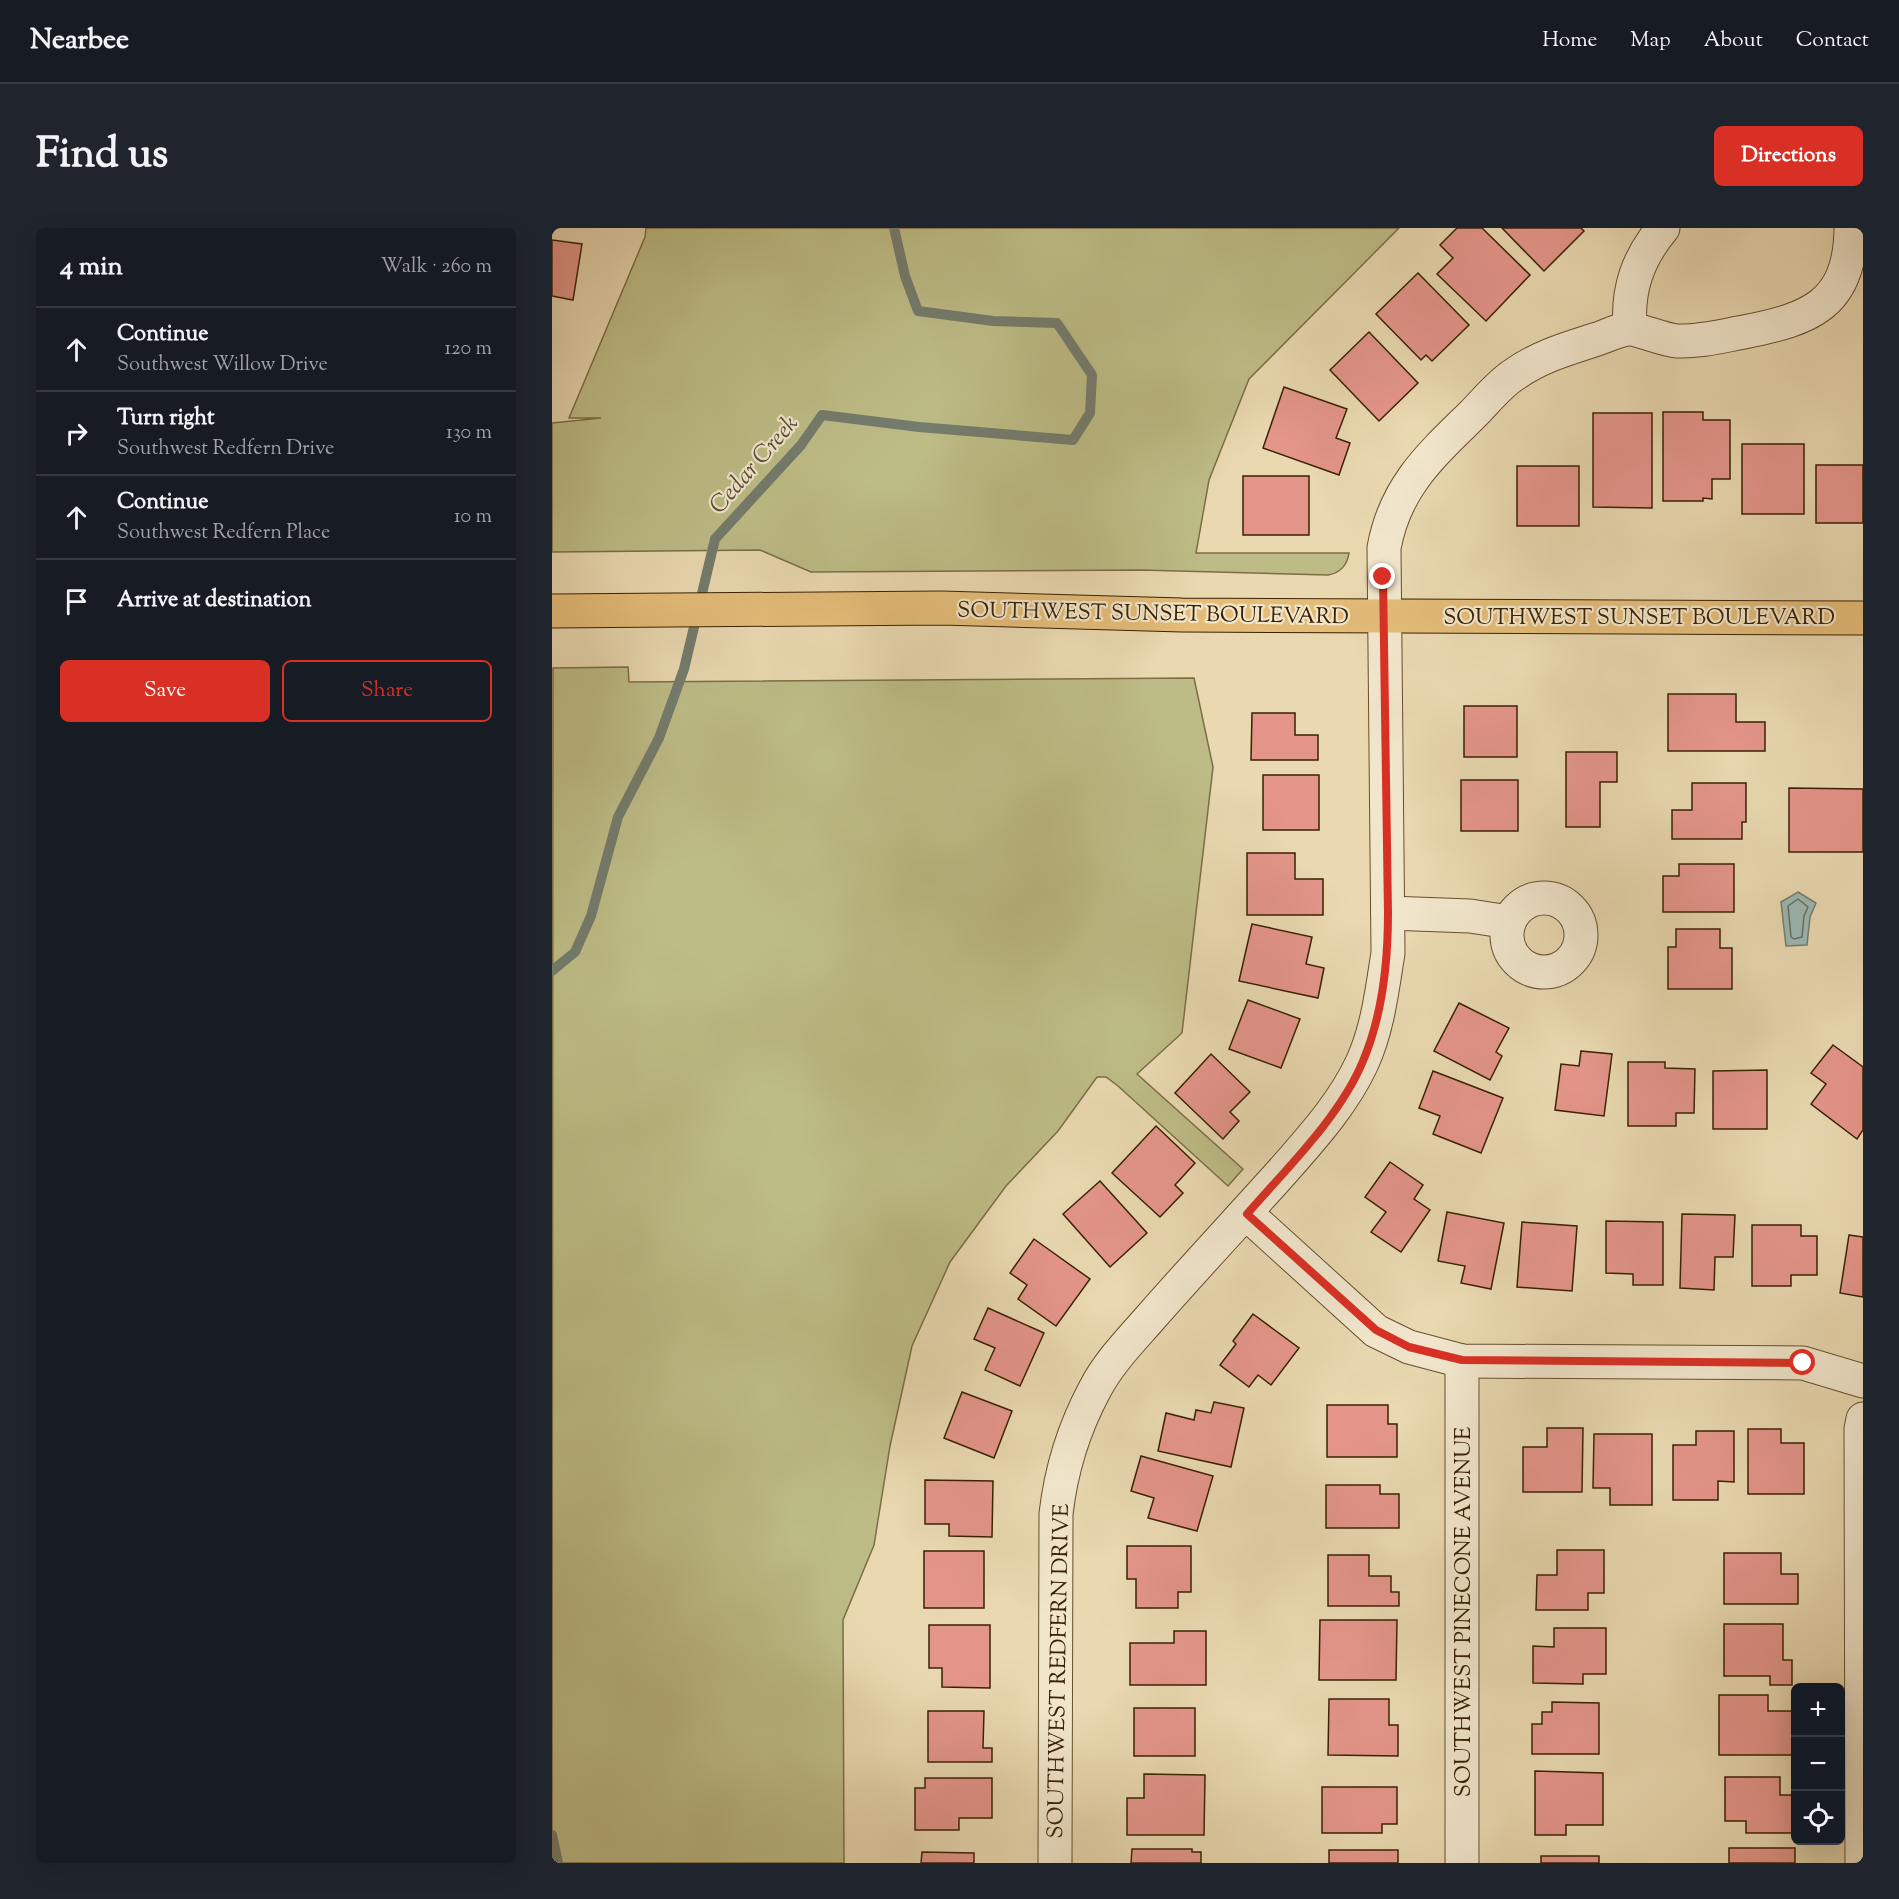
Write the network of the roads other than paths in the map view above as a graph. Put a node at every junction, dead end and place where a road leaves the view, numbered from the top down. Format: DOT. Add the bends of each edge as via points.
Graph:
graph roads {
  1 [pos="1663,228"];
  2 [pos="1851,228"];
  3 [pos="1630,328"];
  4 [pos="552,610"];
  5 [pos="1384,615"];
  6 [pos="1863,618"];
  7 [pos="1388,913"];
  8 [pos="1509,922"];
  9 [pos="1247,1214"];
  10 [pos="1462,1360"];
  11 [pos="1863,1381"];
  12 [pos="1863,1419"];
  13 [pos="1055,1863"];
  14 [pos="1462,1863"];
  15 [pos="1862,1863"];
  1 -- 3 [label="street" via="1640,262 1631,288"];
  2 -- 3 [label="street" via="1845,271 1832,295 1813,312 1788,323 1702,339 1676,341"];
  3 -- 5 [label="street, SOUTHWEST REDFERN DRIVE" via="1562,349 1513,375 1425,461 1412,477 1388,524"];
  4 -- 5 [label="main road, SOUTHWEST SUNSET BOULEVARD" via="942,608 1182,615"];
  5 -- 6 [label="main road, SOUTHWEST SUNSET BOULEVARD"];
  5 -- 7 [label="street, SOUTHWEST REDFERN DRIVE"];
  7 -- 8 [label="street" via="1470,916"];
  7 -- 9 [label="street, SOUTHWEST REDFERN DRIVE" via="1383,993 1363,1062 1331,1115"];
  9 -- 10 [label="street" via="1376,1330 1409,1347"];
  9 -- 13 [label="street, SOUTHWEST REDFERN DRIVE" via="1197,1264 1115,1358 1095,1387 1066,1461 1059,1487 1055,1539"];
  10 -- 11 [label="street" via="1803,1363"];
  10 -- 14 [label="street, SOUTHWEST PINECONE AVENUE"];
  12 -- 15 [label="street"];
}
